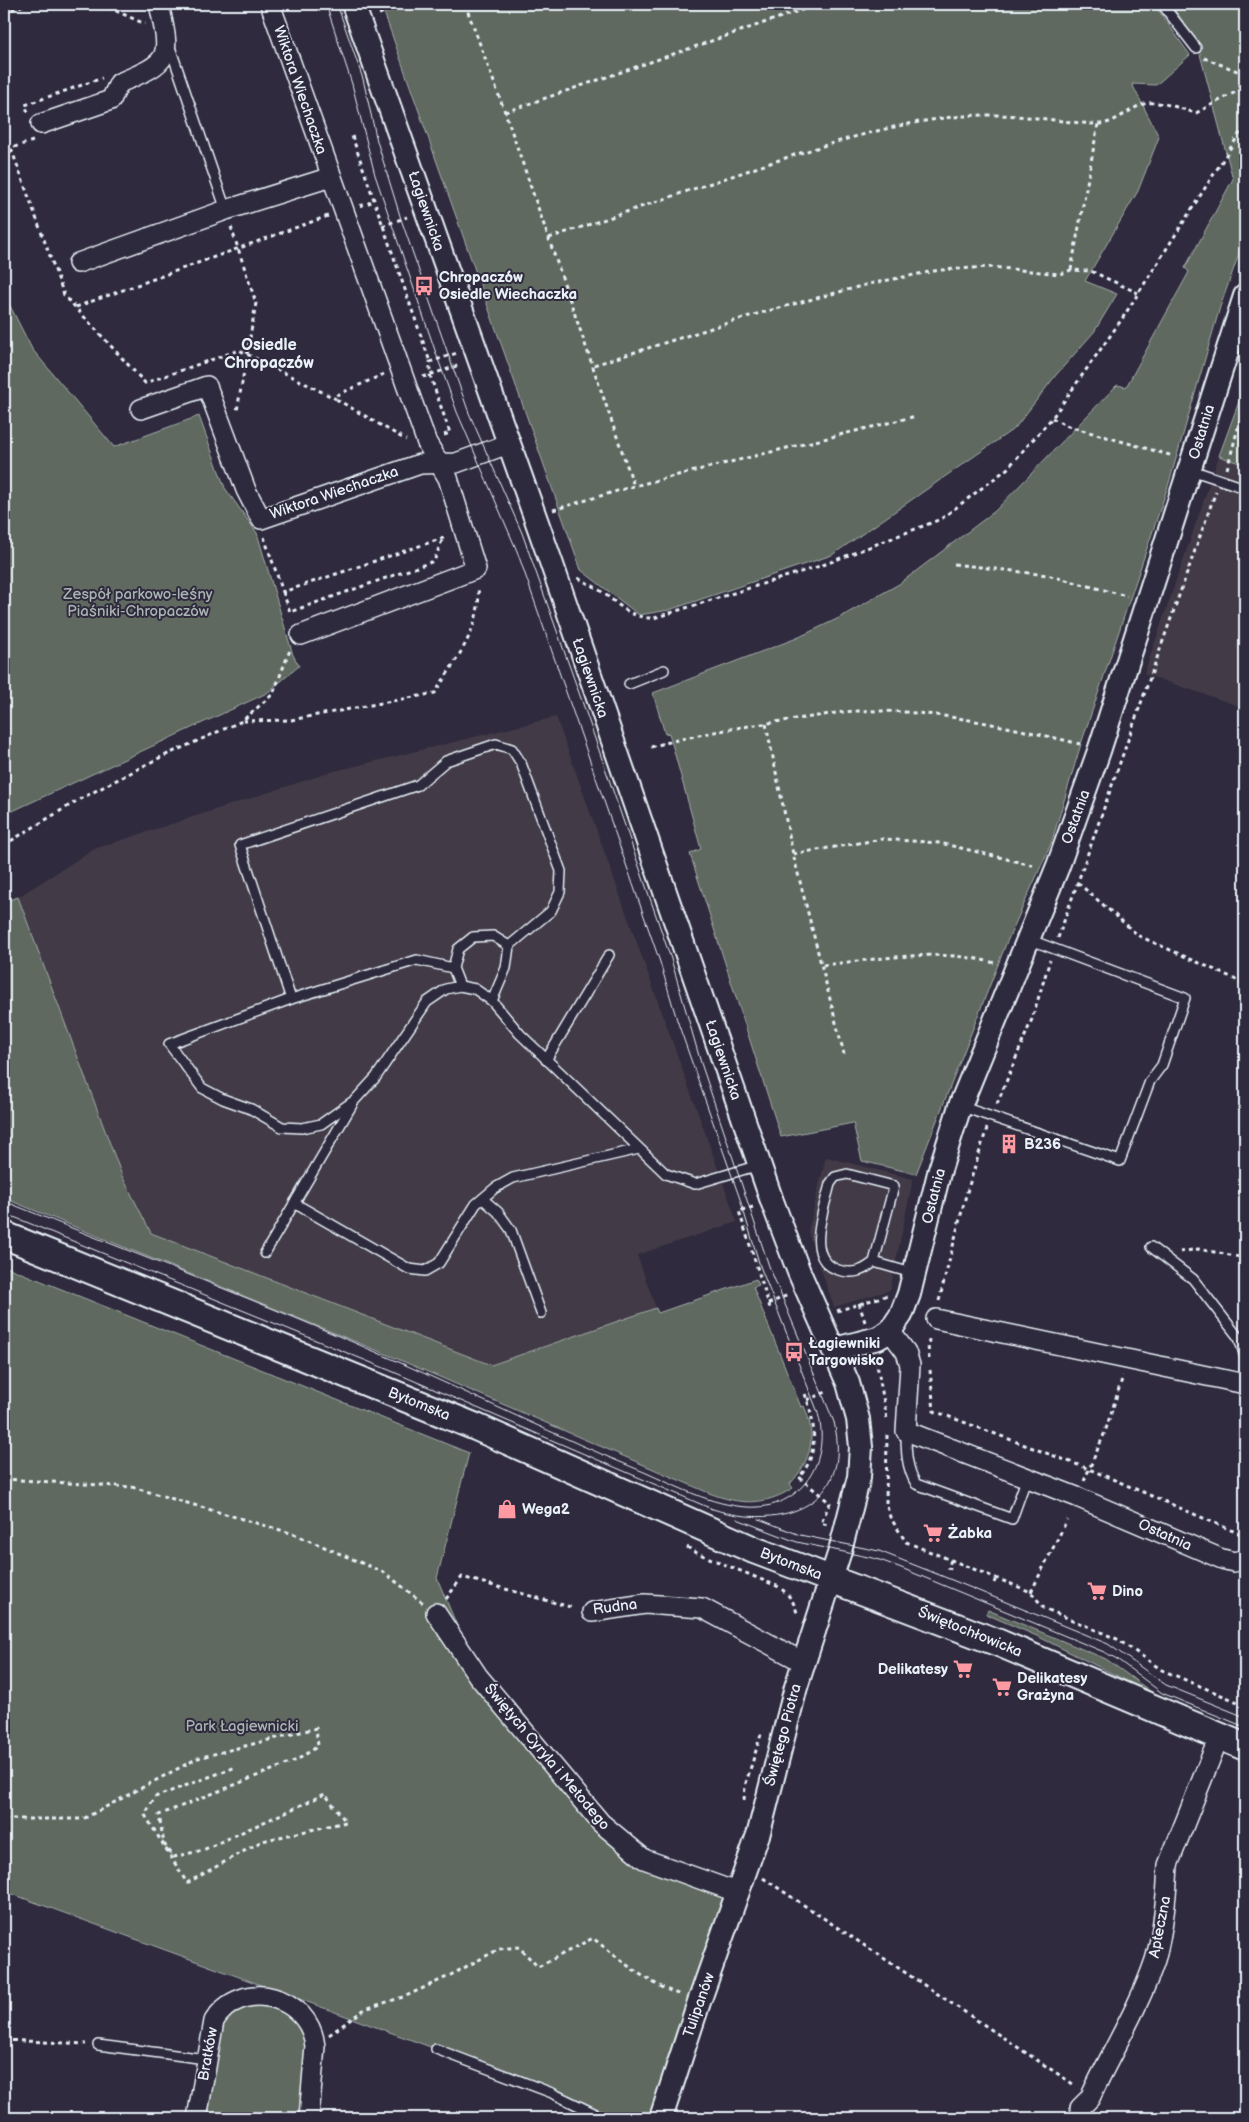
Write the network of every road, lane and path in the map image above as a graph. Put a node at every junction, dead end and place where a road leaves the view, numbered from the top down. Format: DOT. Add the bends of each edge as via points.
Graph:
graph roads {
  1 [pos="28,4"];
  2 [pos="101,4"];
  3 [pos="159,4"];
  4 [pos="270,4"];
  5 [pos="353,4"];
  6 [pos="407,4"];
  7 [pos="465,4"];
  8 [pos="819,4"];
  9 [pos="1162,4"];
  10 [pos="4,12"];
  11 [pos="379,14"];
  12 [pos="146,24"];
  13 [pos="167,39"];
  14 [pos="1196,48"];
  15 [pos="1245,74"];
  16 [pos="1245,87"];
  17 [pos="505,112"];
  18 [pos="41,124"];
  19 [pos="1098,124"];
  20 [pos="1245,125"];
  21 [pos="352,136"];
  22 [pos="11,148"];
  23 [pos="4,151"];
  24 [pos="330,177"];
  25 [pos="374,202"];
  26 [pos="226,210"];
  27 [pos="343,211"];
  28 [pos="413,215"];
  29 [pos="382,226"];
  30 [pos="549,238"];
  31 [pos="238,248"];
  32 [pos="78,263"];
  33 [pos="1071,270"];
  34 [pos="1138,293"];
  35 [pos="1245,296"];
  36 [pos="76,307"];
  37 [pos="470,355"];
  38 [pos="430,362"];
  39 [pos="594,366"];
  40 [pos="430,375"];
  41 [pos="370,382"];
  42 [pos="405,383"];
  43 [pos="1245,402"];
  44 [pos="141,408"];
  45 [pos="236,416"];
  46 [pos="916,416"];
  47 [pos="1052,418"];
  48 [pos="427,443"];
  49 [pos="508,444"];
  50 [pos="1182,463"];
  51 [pos="439,464"];
  52 [pos="1224,481"];
  53 [pos="634,486"];
  54 [pos="1245,488"];
  55 [pos="547,512"];
  56 [pos="261,529"];
  57 [pos="464,530"];
  58 [pos="443,538"];
  59 [pos="954,564"];
  60 [pos="476,569"];
  61 [pos="575,576"];
  62 [pos="284,592"];
  63 [pos="1129,597"];
  64 [pos="300,635"];
  65 [pos="664,670"];
  66 [pos="629,684"];
  67 [pos="242,721"];
  68 [pos="766,724"];
  69 [pos="1086,746"];
  70 [pos="651,747"];
  71 [pos="4,844"];
  72 [pos="793,854"];
  73 [pos="1051,867"];
  74 [pos="1078,883"];
  75 [pos="1028,939"];
  76 [pos="509,946"];
  77 [pos="1054,949"];
  78 [pos="609,955"];
  79 [pos="823,965"];
  80 [pos="1008,966"];
  81 [pos="453,968"];
  82 [pos="460,986"];
  83 [pos="1245,986"];
  84 [pos="291,999"];
  85 [pos="492,1001"];
  86 [pos="844,1054"];
  87 [pos="546,1060"];
  88 [pos="355,1100"];
  89 [pos="960,1106"];
  90 [pos="992,1116"];
  91 [pos="639,1149"];
  92 [pos="759,1164"];
  93 [pos="482,1199"];
  94 [pos="294,1203"];
  95 [pos="758,1205"];
  96 [pos="4,1235"];
  97 [pos="1151,1247"];
  98 [pos="265,1253"];
  99 [pos="1162,1256"];
  100 [pos="1245,1258"];
  101 [pos="874,1262"];
  102 [pos="910,1273"];
  103 [pos="859,1304"];
  104 [pos="770,1308"];
  105 [pos="833,1309"];
  106 [pos="541,1313"];
  107 [pos="935,1318"];
  108 [pos="866,1324"];
  109 [pos="890,1331"];
  110 [pos="835,1349"];
  111 [pos="1245,1356"];
  112 [pos="875,1357"];
  113 [pos="1128,1359"];
  114 [pos="1245,1384"];
  115 [pos="830,1390"];
  116 [pos="805,1394"];
  117 [pos="807,1400"];
  118 [pos="887,1426"];
  119 [pos="906,1431"];
  120 [pos="887,1432"];
  121 [pos="1089,1469"];
  122 [pos="1028,1476"];
  123 [pos="4,1479"];
  124 [pos="1077,1496"];
  125 [pos="1067,1520"];
  126 [pos="828,1525"];
  127 [pos="1245,1536"];
  128 [pos="1245,1559"];
  129 [pos="951,1560"];
  130 [pos="952,1570"];
  131 [pos="996,1578"];
  132 [pos="832,1579"];
  133 [pos="994,1583"];
  134 [pos="1031,1592"];
  135 [pos="592,1612"];
  136 [pos="436,1613"];
  137 [pos="803,1662"];
  138 [pos="1245,1705"];
  139 [pos="1219,1737"];
  140 [pos="1245,1747"];
  141 [pos="236,1767"];
  142 [pos="4,1819"];
  143 [pos="762,1871"];
  144 [pos="739,1893"];
  145 [pos="684,1986"];
  146 [pos="4,2040"];
  147 [pos="98,2044"];
  148 [pos="315,2046"];
  149 [pos="436,2050"];
  150 [pos="206,2059"];
  151 [pos="1085,2103"];
  152 [pos="197,2118"];
  153 [pos="309,2118"];
  154 [pos="604,2118"];
  155 [pos="661,2118"];
  1 -- 10 [label="path"];
  2 -- 12 [label="path"];
  3 -- 13 [label="street"];
  4 -- 24 [label="street, Wiktora Wiechaczka"];
  5 -- 37 [label="street, Łagiewnicka"];
  6 -- 11 [label="path"];
  7 -- 17 [label="path"];
  8 -- 17 [label="path"];
  9 -- 14 [label="lane"];
  13 -- 18 [label="street" via="160,63 119,83 111,100"];
  13 -- 26 [label="lane"];
  14 -- 15 [label="path" via="1201,56"];
  16 -- 19 [label="path" via="1196,112 1148,103 1110,122"];
  17 -- 30 [label="path"];
  19 -- 30 [label="path" via="984,115 938,119 803,151"];
  19 -- 33 [label="path"];
  20 -- 34 [label="path"];
  21 -- 25 [label="path"];
  22 -- 23 [label="path"];
  24 -- 26 [label="street"];
  24 -- 27 [label="street, Wiktora Wiechaczka"];
  25 -- 27 [label="path"];
  25 -- 29 [label="path"];
  26 -- 31 [label="path"];
  26 -- 32 [label="street"];
  27 -- 31 [label="path"];
  27 -- 42 [label="street, Wiktora Wiechaczka"];
  28 -- 29 [label="path"];
  29 -- 38 [label="path"];
  30 -- 39 [label="path"];
  31 -- 36 [label="path"];
  31 -- 45 [label="path" via="256,303"];
  33 -- 34 [label="path" via="1091,271"];
  33 -- 39 [label="path" via="1060,274 991,267 931,272 869,284 753,315"];
  34 -- 47 [label="path"];
  35 -- 50 [label="street, Ostatnia"];
  37 -- 38 [label="path"];
  37 -- 40 [label="path"];
  37 -- 49 [label="street, Łagiewnicka"];
  38 -- 40 [label="path"];
  39 -- 53 [label="path"];
  40 -- 42 [label="path"];
  40 -- 48 [label="path" via="450,433"];
  41 -- 48 [label="path" via="336,398 417,447"];
  42 -- 48 [label="street, Wiktora Wiechaczka"];
  43 -- 52 [label="path"];
  44 -- 51 [label="street, Wiktora Wiechaczka" via="207,386 246,490 261,519 420,464"];
  46 -- 53 [label="path"];
  47 -- 50 [label="path"];
  47 -- 61 [label="path" via="1007,469 940,518 823,565 670,614 641,619"];
  48 -- 51 [label="street, Wiktora Wiechaczka"];
  49 -- 51 [label="street, Wiktora Wiechaczka" via="456,463"];
  49 -- 92 [label="street, Łagiewnicka"];
  50 -- 52 [label="lane"];
  50 -- 73 [label="street, Ostatnia" via="1099,751"];
  51 -- 57 [label="street, Wiktora Wiechaczka" via="448,478"];
  52 -- 54 [label="lane"];
  52 -- 74 [label="path" via="1216,491"];
  53 -- 55 [label="path"];
  56 -- 62 [label="path"];
  57 -- 58 [label="path"];
  57 -- 60 [label="street, Wiktora Wiechaczka"];
  58 -- 62 [label="path"];
  58 -- 62 [label="path" via="434,561 290,612"];
  59 -- 63 [label="path" via="1047,575"];
  60 -- 64 [label="street"];
  60 -- 67 [label="path" via="479,596 470,638 435,693 291,720"];
  64 -- 67 [label="path" via="287,656 273,694"];
  65 -- 66 [label="lane"];
  67 -- 71 [label="path" via="80,799"];
  68 -- 69 [label="path" via="855,711 922,714 1004,725"];
  68 -- 70 [label="path"];
  68 -- 72 [label="path"];
  72 -- 73 [label="path" via="883,839 940,843"];
  72 -- 79 [label="path"];
  73 -- 74 [label="path"];
  73 -- 75 [label="street, Ostatnia"];
  74 -- 77 [label="path"];
  74 -- 83 [label="path" via="1139,936"];
  75 -- 77 [label="lane"];
  75 -- 89 [label="street, Ostatnia"];
  76 -- 81 [label="lane" via="493,936 473,937 458,949"];
  76 -- 84 [label="lane" via="551,911 560,892 561,871 521,763 512,749 496,744 446,761 418,785 240,844"];
  76 -- 85 [label="lane" via="506,968"];
  77 -- 90 [label="path" via="1032,1019"];
  77 -- 90 [label="lane" via="1185,998 1162,1065 1150,1081 1120,1161"];
  78 -- 87 [label="lane"];
  79 -- 80 [label="path" via="927,955 980,958"];
  79 -- 86 [label="path"];
  81 -- 82 [label="lane"];
  81 -- 84 [label="lane" via="417,960"];
  82 -- 85 [label="lane" via="475,989"];
  82 -- 88 [label="lane" via="446,989 427,1002 376,1077"];
  84 -- 88 [label="lane" via="169,1044 202,1088 251,1109 282,1127 302,1128 321,1124"];
  85 -- 87 [label="lane"];
  87 -- 91 [label="lane"];
  88 -- 94 [label="lane"];
  89 -- 90 [label="lane"];
  89 -- 102 [label="street, Ostatnia"];
  90 -- 107 [label="path" via="966,1195"];
  91 -- 92 [label="lane" via="666,1174 695,1184"];
  91 -- 93 [label="lane" via="513,1178"];
  92 -- 110 [label="street, Łagiewnicka" via="799,1272"];
  93 -- 94 [label="lane" via="456,1233 439,1263 425,1271 409,1269"];
  93 -- 106 [label="lane" via="512,1230"];
  94 -- 98 [label="lane"];
  95 -- 104 [label="path" via="738,1211"];
  96 -- 132 [label="main road, Bytomska" via="476,1427 690,1523"];
  97 -- 99 [label="lane"];
  99 -- 100 [label="path" via="1198,1248"];
  99 -- 111 [label="lane" via="1193,1279 1239,1338"];
  101 -- 101 [label="lane" via="894,1186 847,1174 835,1177 830,1184 817,1234 823,1255 828,1264 839,1271 851,1273 864,1270"];
  101 -- 102 [label="lane"];
  102 -- 103 [label="path" via="900,1292"];
  102 -- 109 [label="street, Ostatnia" via="901,1315"];
  103 -- 105 [label="path" via="836,1311"];
  103 -- 108 [label="path"];
  107 -- 113 [label="street"];
  107 -- 121 [label="path" via="928,1344 934,1411"];
  109 -- 110 [label="street" via="878,1338"];
  109 -- 119 [label="street" via="906,1352 910,1365"];
  110 -- 132 [label="street" via="858,1419 861,1447 853,1504"];
  112 -- 118 [label="path"];
  113 -- 114 [label="street"];
  113 -- 121 [label="path" via="1105,1432"];
  115 -- 117 [label="path"];
  116 -- 117 [label="path"];
  117 -- 126 [label="path" via="814,1440 812,1454 799,1477 830,1503 820,1523"];
  119 -- 122 [label="street, Ostatnia"];
  119 -- 122 [label="lane" via="906,1456 910,1475 916,1484 1012,1520"];
  120 -- 129 [label="path" via="885,1490 890,1517 906,1542"];
  121 -- 124 [label="path"];
  121 -- 127 [label="path"];
  122 -- 124 [label="street, Ostatnia"];
  123 -- 136 [label="path" via="132,1487 294,1534 385,1573"];
  124 -- 128 [label="street, Ostatnia" via="1222,1559 1234,1562"];
  125 -- 134 [label="path"];
  129 -- 130 [label="path" via="948,1568"];
  129 -- 131 [label="path"];
  131 -- 133 [label="path"];
  131 -- 134 [label="path"];
  132 -- 137 [label="street, Świętego Piotra"];
  132 -- 139 [label="main road, Świętochłowicka" via="999,1643"];
  134 -- 138 [label="path" via="1044,1608 1117,1639 1162,1670"];
  135 -- 136 [label="path, Rudna" via="462,1577"];
  135 -- 137 [label="street, Rudna" via="644,1604 702,1608"];
  136 -- 144 [label="street, Świętych Cyryla i Metodego" via="478,1676 600,1823 644,1859"];
  137 -- 144 [label="street, Świętego Piotra" via="759,1832"];
  139 -- 140 [label="main road, Świętochłowicka"];
  139 -- 151 [label="street, Apteczna" via="1168,1865 1155,1959 1131,2018"];
  141 -- 142 [label="path" via="154,1797 145,1815 187,1884 262,1841 346,1822 325,1794 203,1850 174,1857 164,1844 159,1815 297,1760 318,1746 316,1728 198,1758 83,1819"];
  143 -- 151 [label="path" via="760,1876 1051,2068"];
  144 -- 155 [label="street, Tulipanów"];
  145 -- 148 [label="path" via="681,1995 670,1992 630,1968 594,1938 538,1967 519,1947 499,1949 447,1978 366,2009"];
  146 -- 147 [label="path"];
  147 -- 150 [label="lane"];
  148 -- 150 [label="street, Bratków" via="314,2034 307,2020 295,2008 268,1998 242,1997 221,2010 214,2021"];
  148 -- 153 [label="street, Bratków"];
  149 -- 154 [label="lane" via="552,2093"];
  150 -- 152 [label="street, Bratków"];
}
